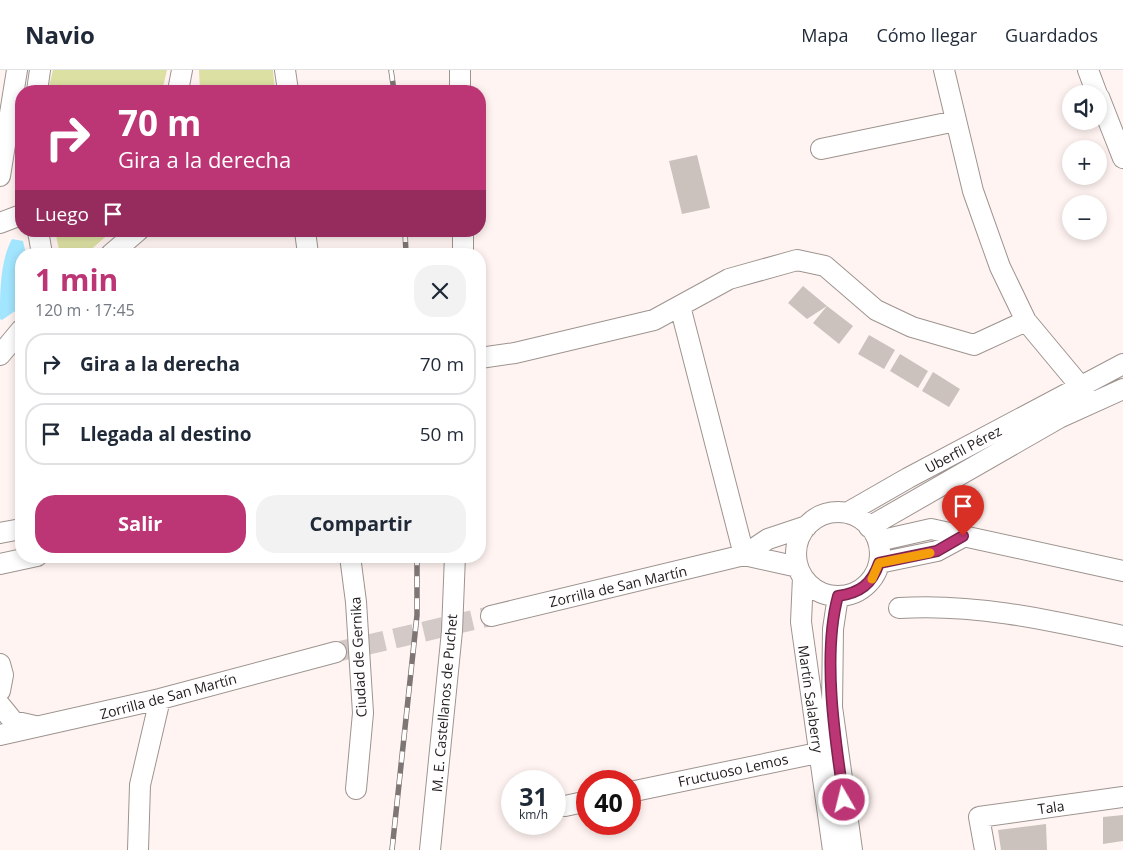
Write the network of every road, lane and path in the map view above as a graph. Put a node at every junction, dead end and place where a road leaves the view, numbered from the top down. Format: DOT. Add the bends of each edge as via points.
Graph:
graph roads {
  1 [pos="17,70"];
  2 [pos="40,70"];
  3 [pos="182,70"];
  4 [pos="285,70"];
  5 [pos="460,70"];
  6 [pos="944,70"];
  7 [pos="1088,70"];
  8 [pos="38,85"];
  9 [pos="179,85"];
  10 [pos="287,85"];
  11 [pos="460,85"];
  12 [pos="1094,85"];
  13 [pos="1107,118"];
  14 [pos="956,121"];
  15 [pos="821,149"];
  16 [pos="1123,158"];
  17 [pos="0,176"];
  18 [pos="15,217"];
  19 [pos="0,223"];
  20 [pos="131,237"];
  21 [pos="118,248"];
  22 [pos="680,306"];
  23 [pos="1026,321"];
  24 [pos="12,335"];
  25 [pos="0,355"];
  26 [pos="486,357"];
  27 [pos="1123,364"];
  28 [pos="1123,389"];
  29 [pos="1085,396"];
  30 [pos="903,506"];
  31 [pos="847,513"];
  32 [pos="807,526"];
  33 [pos="15,530"];
  34 [pos="0,533"];
  35 [pos="874,534"];
  36 [pos="904,536"];
  37 [pos="963,536"];
  38 [pos="744,556"];
  39 [pos="15,561"];
  40 [pos="351,563"];
  41 [pos="456,563"];
  42 [pos="879,563"];
  43 [pos="0,564"];
  44 [pos="1123,571"];
  45 [pos="801,572"];
  46 [pos="838,596"];
  47 [pos="899,608"];
  48 [pos="491,616"];
  49 [pos="1123,636"];
  50 [pos="336,652"];
  51 [pos="0,664"];
  52 [pos="0,691"];
  53 [pos="160,699"];
  54 [pos="0,705"];
  55 [pos="40,727"];
  56 [pos="0,735"];
  57 [pos="828,751"];
  58 [pos="356,789"];
  59 [pos="641,790"];
  60 [pos="1123,797"];
  61 [pos="138,850"];
  62 [pos="430,850"];
  63 [pos="833,850"];
  64 [pos="852,850"];
  65 [pos="985,850"];
  1 -- 17 [label="street"];
  2 -- 8 [label="street"];
  3 -- 9 [label="street"];
  4 -- 10 [label="street"];
  5 -- 11 [label="street"];
  6 -- 14 [label="street"];
  7 -- 12 [label="street"];
  13 -- 16 [label="street"];
  14 -- 15 [label="street"];
  14 -- 23 [label="street" via="973,191 1000,267"];
  18 -- 19 [label="street"];
  20 -- 21 [label="street"];
  22 -- 23 [label="street" via="729,279 797,260 825,266 876,310 912,327 974,345"];
  22 -- 26 [label="street" via="654,320"];
  22 -- 38 [label="street"];
  23 -- 29 [label="street"];
  24 -- 25 [label="street"];
  27 -- 29 [label="street"];
  28 -- 29 [label="street"];
  29 -- 30 [label="street, Uberfil Pérez" via="1059,418"];
  29 -- 31 [label="street, Uberfil Pérez" via="908,478"];
  30 -- 35 [label="street, Uberfil Pérez"];
  30 -- 36 [label="street" via="900,516"];
  31 -- 32 [label="street" via="825,514"];
  31 -- 35 [label="street" via="857,517"];
  32 -- 38 [label="street, Zorrilla de San Martín" via="768,539"];
  32 -- 45 [label="street" via="797,546"];
  33 -- 34 [label="street"];
  35 -- 36 [label="street"];
  35 -- 42 [label="street"];
  36 -- 37 [label="street" via="931,529"];
  37 -- 42 [label="street" via="937,551"];
  37 -- 44 [label="street"];
  38 -- 45 [label="street, Zorrilla de San Martín"];
  38 -- 48 [label="street, Zorrilla de San Martín"];
  39 -- 43 [label="street"];
  40 -- 58 [label="street, Ciudad de Gernika" via="364,713"];
  41 -- 62 [label="street, M. E. Castellanos de Puchet" via="452,632"];
  42 -- 46 [label="street" via="870,582 861,590"];
  45 -- 46 [label="street" via="819,592"];
  45 -- 57 [label="street, Martín Salaberry" via="801,622"];
  46 -- 57 [label="street, Martín Salaberry" via="833,629"];
  47 -- 49 [label="street" via="955,608 1015,614"];
  50 -- 53 [label="street, Zorrilla de San Martín"];
  51 -- 52 [label="street" via="3,675"];
  53 -- 55 [label="street, Zorrilla de San Martín"];
  53 -- 61 [label="street" via="140,785"];
  54 -- 55 [label="street" via="13,721"];
  55 -- 56 [label="street, Zorrilla de San Martín"];
  57 -- 59 [label="street, Fructuoso Lemos"];
  57 -- 63 [label="street, Martín Salaberry"];
  57 -- 64 [label="street, Martín Salaberry"];
  60 -- 65 [label="street, Tala" via="979,818"];
}
